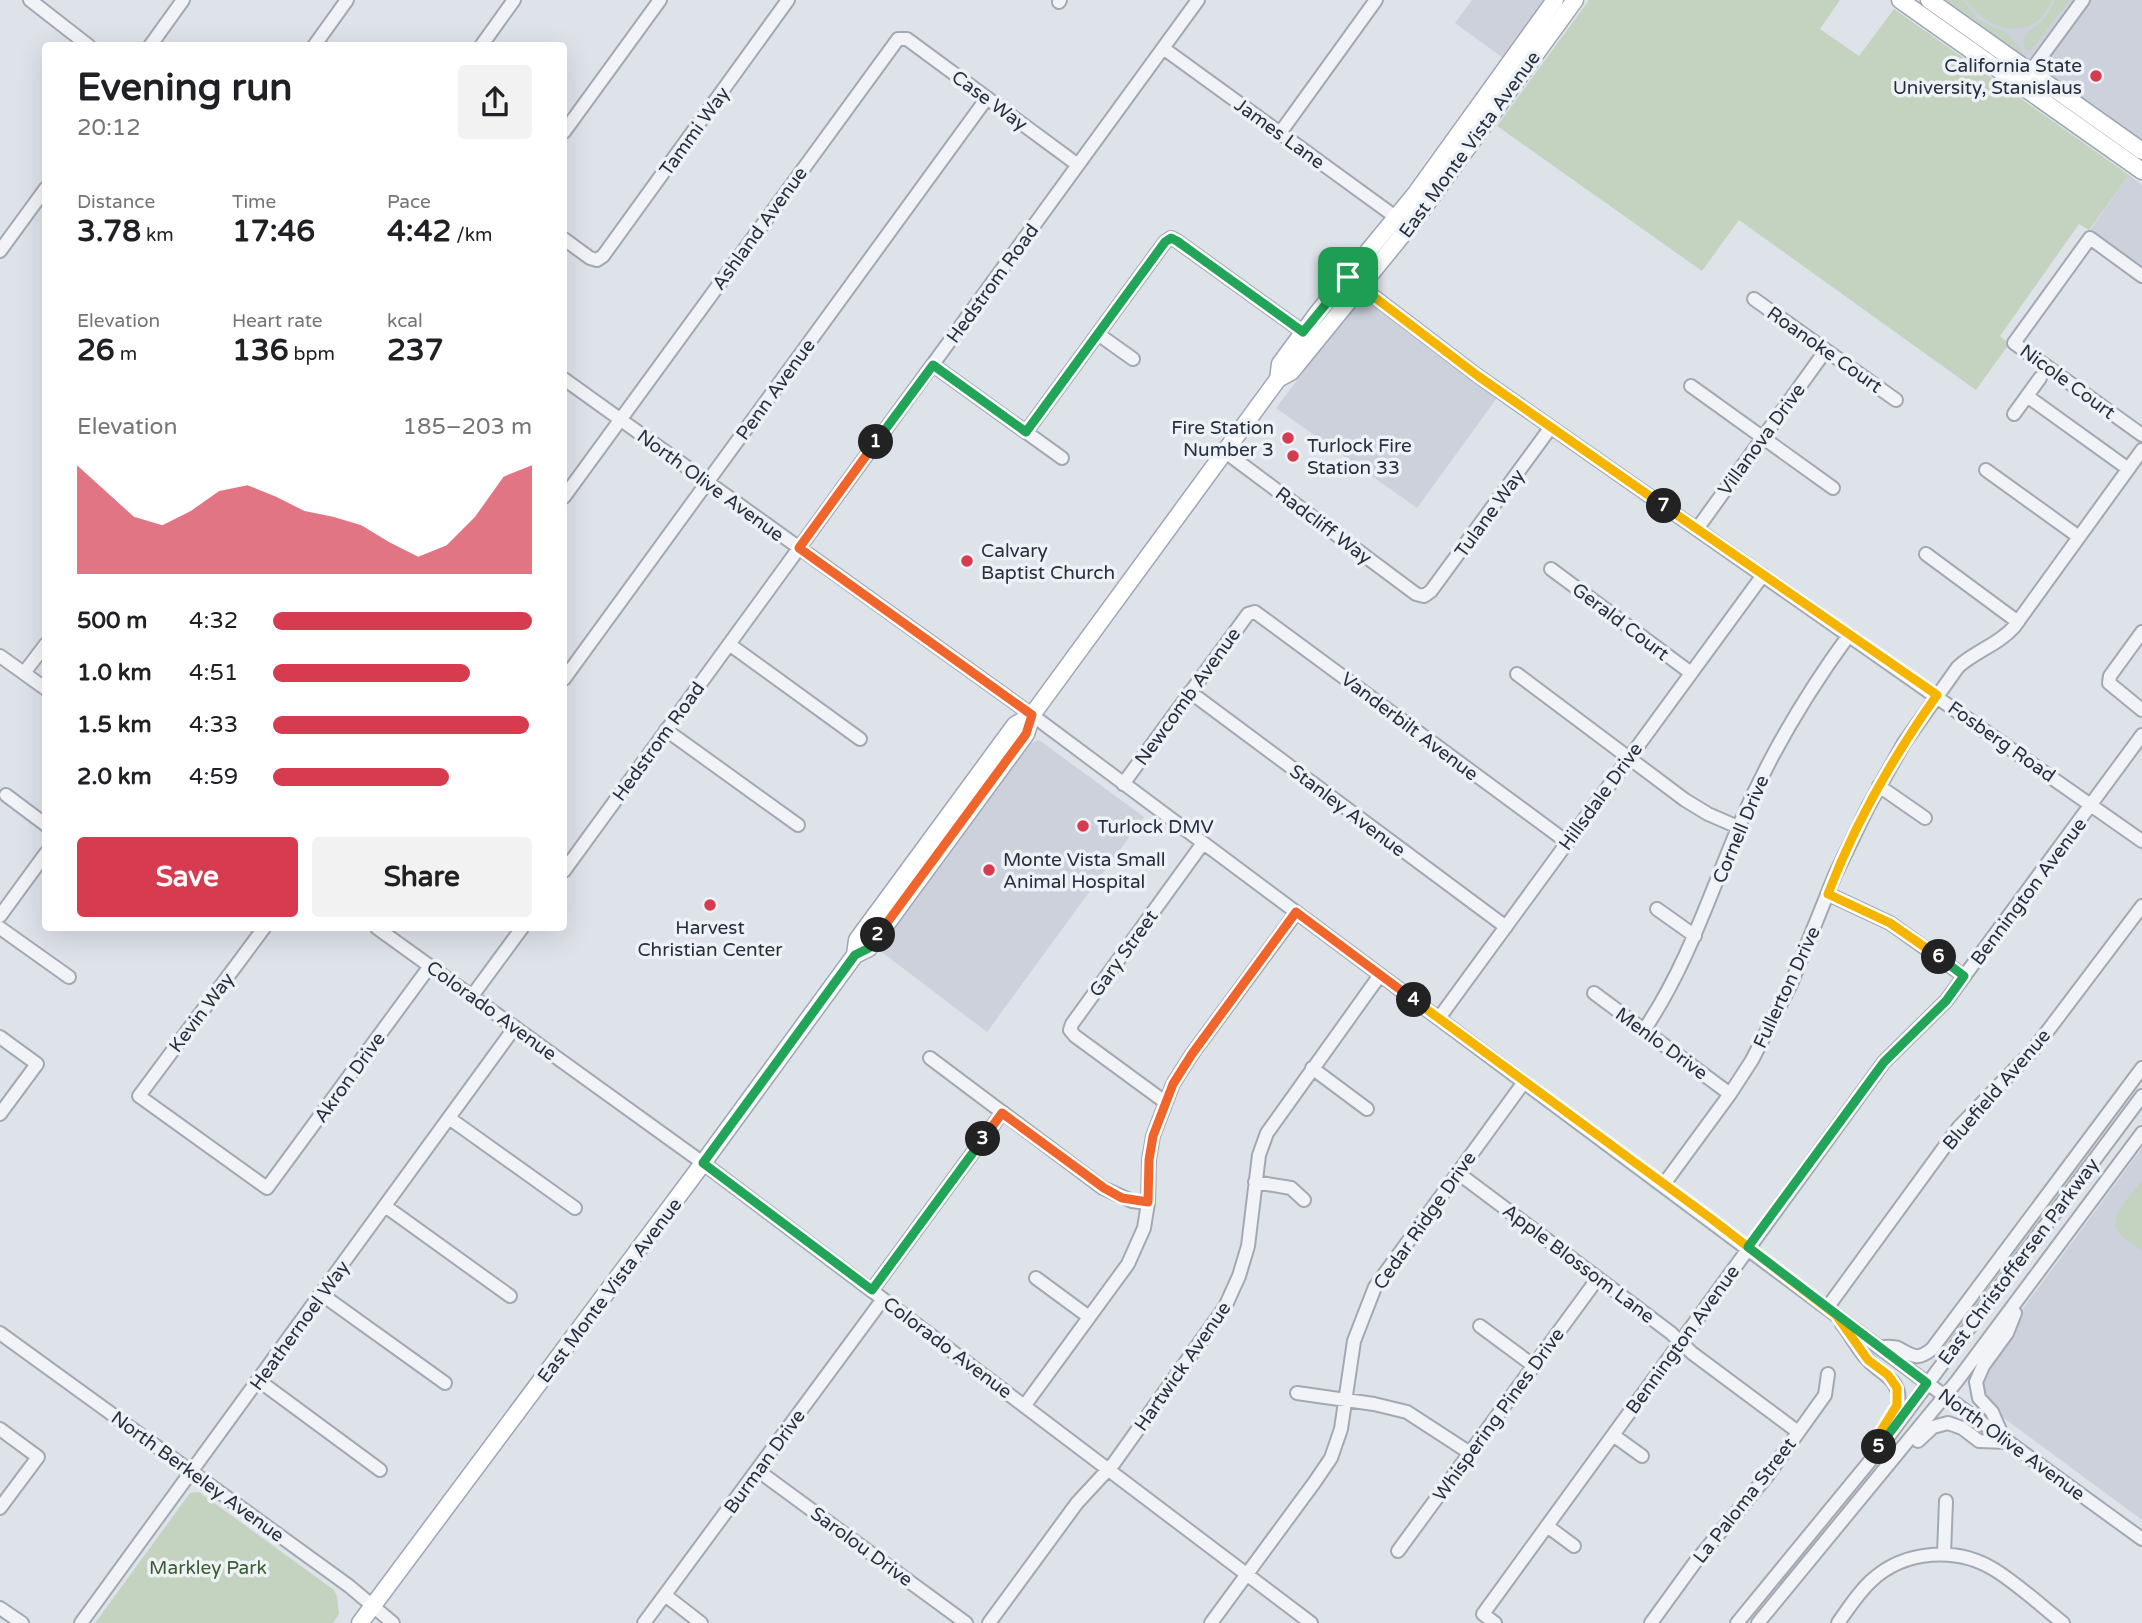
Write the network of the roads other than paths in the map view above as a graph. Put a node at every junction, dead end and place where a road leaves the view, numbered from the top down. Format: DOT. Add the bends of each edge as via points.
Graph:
graph roads {
  1 [pos="30,0"];
  2 [pos="183,0"];
  3 [pos="347,0"];
  4 [pos="514,0"];
  5 [pos="660,0"];
  6 [pos="788,0"];
  7 [pos="1199,0"];
  8 [pos="1376,0"];
  9 [pos="1555,0"];
  10 [pos="1575,0"];
  11 [pos="1900,0"];
  12 [pos="1929,0"];
  13 [pos="2083,0"];
  14 [pos="900,38"];
  15 [pos="84,42"];
  16 [pos="153,42"];
  17 [pos="317,42"];
  18 [pos="484,42"];
  19 [pos="1163,48"];
  20 [pos="2031,72"];
  21 [pos="2020,86"];
  22 [pos="987,98"];
  23 [pos="567,128"];
  24 [pos="1280,133"];
  25 [pos="2142,150"];
  26 [pos="1078,165"];
  27 [pos="2142,171"];
  28 [pos="42,193"];
  29 [pos="1397,218"];
  30 [pos="567,243"];
  31 [pos="0,251"];
  32 [pos="2142,276"];
  33 [pos="1354,282"];
  34 [pos="1754,299"];
  35 [pos="1303,332"];
  36 [pos="1098,334"];
  37 [pos="1826,350"];
  38 [pos="1133,359"];
  39 [pos="933,365"];
  40 [pos="2040,378"];
  41 [pos="1278,379"];
  42 [pos="567,381"];
  43 [pos="1691,386"];
  44 [pos="2027,396"];
  45 [pos="1896,400"];
  46 [pos="2014,414"];
  47 [pos="620,419"];
  48 [pos="1551,427"];
  49 [pos="1026,432"];
  50 [pos="2142,435"];
  51 [pos="1763,438"];
  52 [pos="1224,450"];
  53 [pos="2142,450"];
  54 [pos="1062,458"];
  55 [pos="2127,468"];
  56 [pos="1986,470"];
  57 [pos="707,482"];
  58 [pos="1833,488"];
  59 [pos="567,492"];
  60 [pos="1697,528"];
  61 [pos="2079,537"];
  62 [pos="799,548"];
  63 [pos="1926,554"];
  64 [pos="1551,569"];
  65 [pos="1763,575"];
  66 [pos="1424,596"];
  67 [pos="1253,611"];
  68 [pos="2018,622"];
  69 [pos="2142,632"];
  70 [pos="1849,635"];
  71 [pos="729,644"];
  72 [pos="42,648"];
  73 [pos="0,656"];
  74 [pos="24,673"];
  75 [pos="1691,673"];
  76 [pos="1517,674"];
  77 [pos="567,675"];
  78 [pos="42,686"];
  79 [pos="1190,692"];
  80 [pos="1937,695"];
  81 [pos="2142,710"];
  82 [pos="1032,715"];
  83 [pos="666,730"];
  84 [pos="2142,735"];
  85 [pos="860,739"];
  86 [pos="1629,757"];
  87 [pos="1123,783"];
  88 [pos="1879,786"];
  89 [pos="6,795"];
  90 [pos="2092,805"];
  91 [pos="1925,818"];
  92 [pos="42,822"];
  93 [pos="798,825"];
  94 [pos="1738,827"];
  95 [pos="2142,841"];
  96 [pos="1567,842"];
  97 [pos="1203,843"];
  98 [pos="42,858"];
  99 [pos="916,859"];
  100 [pos="567,867"];
  101 [pos="1828,894"];
  102 [pos="2142,906"];
  103 [pos="1657,909"];
  104 [pos="896,911"];
  105 [pos="1296,912"];
  106 [pos="0,916"];
  107 [pos="1506,927"];
  108 [pos="0,928"];
  109 [pos="262,931"];
  110 [pos="384,931"];
  111 [pos="520,931"];
  112 [pos="1695,936"];
  113 [pos="855,955"];
  114 [pos="430,966"];
  115 [pos="1380,975"];
  116 [pos="1964,976"];
  117 [pos="69,977"];
  118 [pos="1594,993"];
  119 [pos="472,996"];
  120 [pos="1439,1018"];
  121 [pos="515,1027"];
  122 [pos="1644,1030"];
  123 [pos="0,1037"];
  124 [pos="930,1058"];
  125 [pos="1312,1068"];
  126 [pos="2142,1068"];
  127 [pos="1524,1082"];
  128 [pos="1730,1094"];
  129 [pos="2142,1096"];
  130 [pos="1165,1102"];
  131 [pos="1367,1109"];
  132 [pos="1002,1113"];
  133 [pos="0,1114"];
  134 [pos="449,1118"];
  135 [pos="2142,1133"];
  136 [pos="703,1163"];
  137 [pos="1458,1172"];
  138 [pos="1255,1182"];
  139 [pos="1664,1184"];
  140 [pos="267,1188"];
  141 [pos="1304,1200"];
  142 [pos="1148,1202"];
  143 [pos="385,1206"];
  144 [pos="575,1208"];
  145 [pos="1748,1247"];
  146 [pos="1036,1278"];
  147 [pos="1598,1278"];
  148 [pos="872,1290"];
  149 [pos="321,1294"];
  150 [pos="510,1296"];
  151 [pos="2021,1297"];
  152 [pos="883,1299"];
  153 [pos="1831,1311"];
  154 [pos="1089,1317"];
  155 [pos="1480,1326"];
  156 [pos="0,1333"];
  157 [pos="1681,1342"];
  158 [pos="1880,1347"];
  159 [pos="1534,1366"];
  160 [pos="1828,1374"];
  161 [pos="258,1380"];
  162 [pos="445,1383"];
  163 [pos="1927,1383"];
  164 [pos="1297,1393"];
  165 [pos="1945,1396"];
  166 [pos="1345,1400"];
  167 [pos="1025,1405"];
  168 [pos="0,1429"];
  169 [pos="1798,1432"];
  170 [pos="1613,1435"];
  171 [pos="2006,1440"];
  172 [pos="1879,1448"];
  173 [pos="1469,1453"];
  174 [pos="1642,1456"];
  175 [pos="1891,1462"];
  176 [pos="1109,1469"];
  177 [pos="380,1470"];
  178 [pos="757,1470"];
  179 [pos="193,1471"];
  180 [pos="1946,1501"];
  181 [pos="0,1508"];
  182 [pos="1547,1526"];
  183 [pos="2142,1539"];
  184 [pos="1574,1546"];
  185 [pos="1398,1550"];
  186 [pos="1944,1554"];
  187 [pos="1247,1574"];
  188 [pos="665,1595"];
  189 [pos="373,1606"];
  190 [pos="0,1608"];
  191 [pos="22,1623"];
  192 [pos="81,1623"];
  193 [pos="360,1623"];
  194 [pos="393,1623"];
  195 [pos="644,1623"];
  196 [pos="701,1623"];
  197 [pos="966,1623"];
  198 [pos="989,1623"];
  199 [pos="1211,1623"];
  200 [pos="1311,1623"];
  201 [pos="1495,1623"];
  202 [pos="1651,1623"];
  203 [pos="1737,1623"];
  204 [pos="1758,1623"];
  205 [pos="1838,1623"];
  206 [pos="2063,1623"];
  1 -- 15 [label="street"];
  2 -- 16 [label="street"];
  3 -- 17 [label="street"];
  4 -- 18 [label="street"];
  5 -- 23 [label="street"];
  6 -- 30 [label="street, Tammi Way" via="603,256 590,258"];
  7 -- 19 [label="street, Hedstrom Road"];
  8 -- 24 [label="street"];
  9 -- 29 [label="main road, East Monte Vista Avenue"];
  10 -- 33 [label="main road, East Monte Vista Avenue" via="1424,208"];
  11 -- 21 [label="main road"];
  12 -- 20 [label="main road"];
  13 -- 20 [label="street"];
  14 -- 22 [label="street, Case Way"];
  14 -- 47 [label="street, Ashland Avenue"];
  19 -- 24 [label="street, James Lane"];
  19 -- 26 [label="street, Hedstrom Road"];
  20 -- 21 [label="street"];
  20 -- 25 [label="main road"];
  21 -- 27 [label="main road"];
  22 -- 26 [label="street, Case Way"];
  22 -- 57 [label="street, Penn Avenue"];
  24 -- 29 [label="street, James Lane"];
  26 -- 39 [label="street, Hedstrom Road"];
  28 -- 31 [label="street"];
  29 -- 33 [label="main road, East Monte Vista Avenue"];
  32 -- 50 [label="street, Nicole Court" via="2090,238 2014,342"];
  33 -- 35 [label="main road, East Monte Vista Avenue"];
  33 -- 41 [label="main road, East Monte Vista Avenue" via="1291,372"];
  33 -- 48 [label="street, Fosberg Road"];
  34 -- 37 [label="street, Roanoke Court"];
  35 -- 36 [label="street" via="1171,238"];
  35 -- 41 [label="main road, East Monte Vista Avenue" via="1280,364"];
  36 -- 38 [label="street"];
  36 -- 49 [label="street"];
  37 -- 45 [label="street, Roanoke Court"];
  37 -- 51 [label="street, Villanova Drive"];
  39 -- 49 [label="street"];
  39 -- 62 [label="street, Hedstrom Road"];
  40 -- 44 [label="street"];
  41 -- 52 [label="main road, East Monte Vista Avenue"];
  42 -- 47 [label="street, North Olive Avenue"];
  43 -- 51 [label="street"];
  44 -- 46 [label="street"];
  44 -- 55 [label="street"];
  47 -- 57 [label="street, North Olive Avenue"];
  47 -- 59 [label="street, Ashland Avenue"];
  48 -- 60 [label="street, Fosberg Road"];
  48 -- 66 [label="street, Tulane Way"];
  49 -- 54 [label="street"];
  51 -- 58 [label="street"];
  51 -- 60 [label="street, Villanova Drive"];
  52 -- 66 [label="street, Radcliff Way"];
  52 -- 82 [label="main road, East Monte Vista Avenue"];
  53 -- 55 [label="street, Fullerton Drive"];
  55 -- 61 [label="street, Fullerton Drive"];
  56 -- 61 [label="street"];
  57 -- 62 [label="street, North Olive Avenue"];
  57 -- 77 [label="street, Penn Avenue"];
  60 -- 65 [label="street, Fosberg Road"];
  61 -- 68 [label="street, Fullerton Drive"];
  62 -- 71 [label="street, Hedstrom Road"];
  62 -- 82 [label="street, North Olive Avenue"];
  63 -- 68 [label="street"];
  64 -- 75 [label="street, Gerald Court"];
  65 -- 70 [label="street, Fosberg Road"];
  65 -- 75 [label="street, Hillsdale Drive"];
  67 -- 79 [label="street, Newcomb Avenue"];
  67 -- 96 [label="street, Vanderbilt Avenue"];
  68 -- 80 [label="street, Fullerton Drive" via="1996,643 1961,663"];
  69 -- 81 [label="street" via="2109,683"];
  70 -- 80 [label="street, Fosberg Road"];
  70 -- 94 [label="street, Cornell Drive" via="1790,723"];
  71 -- 83 [label="street, Hedstrom Road"];
  71 -- 85 [label="street"];
  72 -- 74 [label="street"];
  73 -- 74 [label="street"];
  74 -- 78 [label="street"];
  75 -- 86 [label="street, Hillsdale Drive"];
  76 -- 86 [label="street"];
  79 -- 87 [label="street, Newcomb Avenue"];
  79 -- 107 [label="street, Stanley Avenue"];
  80 -- 88 [label="street, Fullerton Drive"];
  80 -- 90 [label="street, Fosberg Road"];
  82 -- 87 [label="street, North Olive Avenue"];
  82 -- 99 [label="main road, East Monte Vista Avenue" via="1015,725"];
  82 -- 104 [label="main road, East Monte Vista Avenue" via="1026,734"];
  83 -- 93 [label="street"];
  83 -- 100 [label="street, Hedstrom Road"];
  84 -- 90 [label="street, Bennington Avenue"];
  86 -- 94 [label="street" via="1694,806"];
  86 -- 96 [label="street, Hillsdale Drive"];
  87 -- 97 [label="street, North Olive Avenue"];
  88 -- 91 [label="street"];
  88 -- 101 [label="street, Fullerton Drive"];
  89 -- 92 [label="street"];
  90 -- 95 [label="street, Fosberg Road"];
  90 -- 116 [label="street, Bennington Avenue"];
  94 -- 112 [label="street, Cornell Drive"];
  96 -- 107 [label="street, Hillsdale Drive"];
  97 -- 105 [label="street, North Olive Avenue"];
  97 -- 130 [label="street, Gary Street" via="1070,1030"];
  98 -- 106 [label="street"];
  99 -- 104 [label="main road" via="892,903"];
  99 -- 113 [label="main road, East Monte Vista Avenue" via="857,940"];
  101 -- 116 [label="street" via="1890,923"];
  101 -- 128 [label="street, Fullerton Drive" via="1786,994"];
  102 -- 153 [label="street, Bluefield Avenue" via="2034,1049 1959,1127"];
  103 -- 112 [label="street"];
  104 -- 113 [label="main road, East Monte Vista Avenue" via="869,948"];
  105 -- 115 [label="street, North Olive Avenue"];
  105 -- 130 [label="street" via="1192,1054"];
  107 -- 120 [label="street, Hillsdale Drive"];
  108 -- 117 [label="street"];
  109 -- 140 [label="street, Kevin Way" via="139,1096"];
  110 -- 114 [label="street, Colorado Avenue"];
  111 -- 119 [label="street"];
  112 -- 122 [label="street, Cornell Drive"];
  113 -- 136 [label="main road, East Monte Vista Avenue"];
  114 -- 119 [label="street, Colorado Avenue"];
  114 -- 140 [label="street, Akron Drive"];
  115 -- 120 [label="street, North Olive Avenue"];
  115 -- 125 [label="street, Hartwick Avenue"];
  116 -- 145 [label="street, Bennington Avenue" via="1946,1001 1884,1062"];
  118 -- 122 [label="street, Menlo Drive"];
  119 -- 121 [label="street, Colorado Avenue"];
  120 -- 127 [label="street, North Olive Avenue"];
  121 -- 134 [label="street, Heathernoel Way"];
  121 -- 136 [label="street, Colorado Avenue"];
  122 -- 128 [label="street, Menlo Drive"];
  123 -- 133 [label="street" via="37,1064"];
  124 -- 132 [label="street"];
  125 -- 131 [label="street"];
  125 -- 138 [label="street, Hartwick Avenue" via="1266,1133"];
  126 -- 158 [label="street" via="1937,1344 1916,1357 1896,1347"];
  127 -- 137 [label="street, Cedar Ridge Drive"];
  127 -- 139 [label="street, North Olive Avenue"];
  128 -- 139 [label="street, Fullerton Drive"];
  129 -- 163 [label="street, East Christoffersen Parkway"];
  130 -- 142 [label="street" via="1153,1136"];
  132 -- 142 [label="street" via="1104,1188 1122,1198"];
  132 -- 148 [label="street"];
  134 -- 143 [label="street, Heathernoel Way"];
  134 -- 144 [label="street"];
  135 -- 151 [label="street, East Christoffersen Parkway"];
  136 -- 148 [label="street, Colorado Avenue"];
  136 -- 189 [label="main road, East Monte Vista Avenue"];
  137 -- 147 [label="street, Apple Blossom Lane"];
  137 -- 166 [label="street, Cedar Ridge Drive" via="1375,1287 1354,1341"];
  138 -- 141 [label="street" via="1291,1188"];
  138 -- 176 [label="street, Hartwick Avenue" via="1248,1246 1233,1292"];
  139 -- 145 [label="street, North Olive Avenue"];
  142 -- 154 [label="street" via="1134,1254"];
  143 -- 149 [label="street, Heathernoel Way"];
  143 -- 150 [label="street"];
  145 -- 153 [label="street, North Olive Avenue"];
  145 -- 157 [label="street, Bennington Avenue"];
  146 -- 154 [label="street"];
  147 -- 157 [label="street, Apple Blossom Lane"];
  147 -- 159 [label="street, Whispering Pines Drive"];
  148 -- 152 [label="street, Colorado Avenue"];
  149 -- 161 [label="street, Heathernoel Way"];
  149 -- 162 [label="street"];
  151 -- 165 [label="street, East Christoffersen Parkway"];
  151 -- 171 [label="street" via="2007,1333 1976,1382 1979,1398"];
  152 -- 167 [label="street, Colorado Avenue"];
  152 -- 178 [label="street, Burman Drive"];
  153 -- 158 [label="street, North Olive Avenue"];
  153 -- 172 [label="street" via="1868,1360 1897,1388 1897,1405 1879,1434"];
  154 -- 167 [label="street"];
  155 -- 159 [label="street"];
  156 -- 179 [label="street, North Berkeley Avenue"];
  157 -- 169 [label="street, Apple Blossom Lane"];
  157 -- 170 [label="street, Bennington Avenue"];
  158 -- 163 [label="street, North Olive Avenue"];
  159 -- 173 [label="street, Whispering Pines Drive"];
  160 -- 169 [label="street, La Paloma Street" via="1825,1395"];
  161 -- 177 [label="street"];
  161 -- 179 [label="street, Heathernoel Way"];
  163 -- 165 [label="street, North Olive Avenue"];
  163 -- 172 [label="street, East Christoffersen Parkway"];
  164 -- 166 [label="street"];
  165 -- 171 [label="street, North Olive Avenue"];
  165 -- 175 [label="street, East Christoffersen Parkway"];
  166 -- 173 [label="street" via="1407,1412"];
  166 -- 187 [label="street, Cedar Ridge Drive" via="1331,1458"];
  167 -- 176 [label="street, Colorado Avenue"];
  168 -- 181 [label="street" via="38,1457"];
  169 -- 202 [label="street, La Paloma Street"];
  170 -- 174 [label="street"];
  170 -- 182 [label="street, Bennington Avenue"];
  171 -- 175 [label="street" via="1979,1441 1958,1425 1943,1423"];
  171 -- 183 [label="street, North Olive Avenue"];
  172 -- 203 [label="street, East Christoffersen Parkway"];
  173 -- 185 [label="street, Whispering Pines Drive"];
  175 -- 204 [label="street, East Christoffersen Parkway"];
  176 -- 187 [label="street, Colorado Avenue"];
  176 -- 198 [label="street, Hartwick Avenue" via="1077,1503"];
  178 -- 188 [label="street, Burman Drive"];
  178 -- 197 [label="street, Sarolou Drive"];
  179 -- 189 [label="street, North Berkeley Avenue"];
  179 -- 192 [label="street, Heathernoel Way"];
  180 -- 186 [label="street"];
  182 -- 184 [label="street"];
  182 -- 201 [label="street, Bennington Avenue" via="1483,1614"];
  186 -- 205 [label="street" via="1906,1560 1881,1573"];
  186 -- 206 [label="street" via="1995,1570"];
  187 -- 199 [label="street, Cedar Ridge Drive"];
  187 -- 200 [label="street, Colorado Avenue"];
  188 -- 195 [label="street, Burman Drive"];
  188 -- 196 [label="street"];
  189 -- 193 [label="main road, East Monte Vista Avenue"];
  189 -- 194 [label="street, North Berkeley Avenue"];
  190 -- 191 [label="street"];
}
